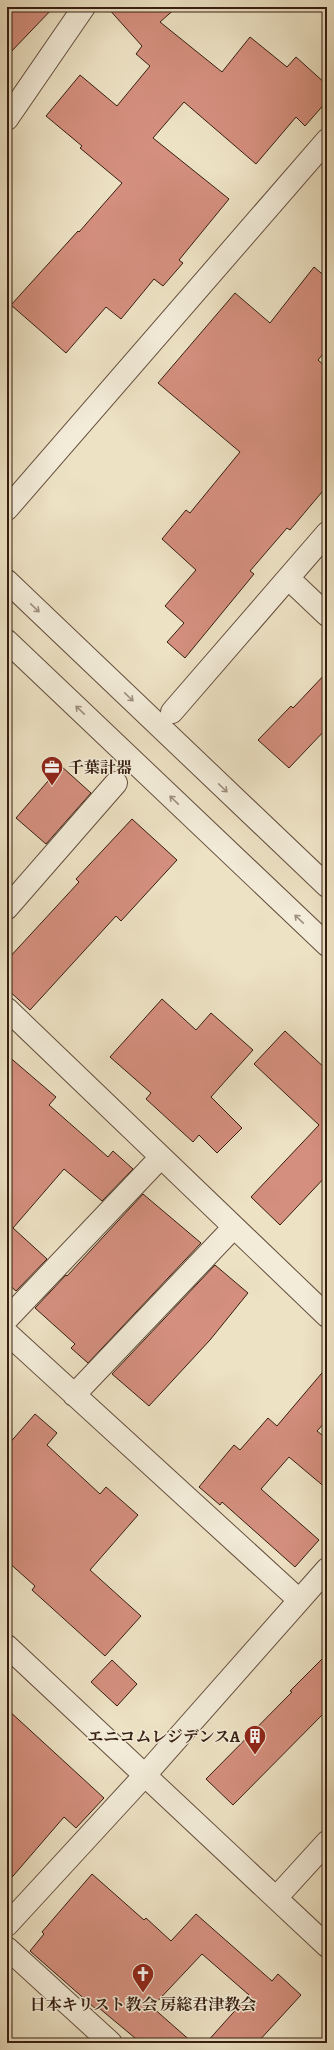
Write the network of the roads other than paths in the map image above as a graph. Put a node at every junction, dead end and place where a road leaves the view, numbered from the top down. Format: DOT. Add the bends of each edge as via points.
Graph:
graph roads {
  1 [pos="84,7"];
  2 [pos="7,119"];
  3 [pos="327,140"];
  4 [pos="7,509"];
  5 [pos="327,533"];
  6 [pos="288,578"];
  7 [pos="7,581"];
  8 [pos="327,615"];
  9 [pos="7,641"];
  10 [pos="172,712"];
  11 [pos="116,783"];
  12 [pos="327,886"];
  13 [pos="7,908"];
  14 [pos="327,945"];
  15 [pos="7,1009"];
  16 [pos="161,1157"];
  17 [pos="234,1227"];
  18 [pos="327,1316"];
  19 [pos="7,1319"];
  20 [pos="7,1333"];
  21 [pos="74,1395"];
  22 [pos="327,1569"];
  23 [pos="299,1600"];
  24 [pos="7,1646"];
  25 [pos="145,1775"];
  26 [pos="327,1842"];
  27 [pos="276,1898"];
  28 [pos="7,1926"];
  29 [pos="327,1946"];
  30 [pos="7,1948"];
  31 [pos="112,2043"];
  1 -- 2 [label="street"];
  3 -- 4 [label="street"];
  5 -- 6 [label="street"];
  6 -- 8 [label="street"];
  6 -- 10 [label="street"];
  7 -- 12 [label="street, one-way"];
  14 -- 9 [label="street, one-way"];
  11 -- 13 [label="street"];
  15 -- 16 [label="street"];
  16 -- 17 [label="street"];
  16 -- 19 [label="street"];
  17 -- 18 [label="street"];
  17 -- 21 [label="street"];
  20 -- 21 [label="street"];
  21 -- 23 [label="street"];
  22 -- 23 [label="street"];
  23 -- 25 [label="street"];
  24 -- 25 [label="street"];
  25 -- 27 [label="street"];
  25 -- 28 [label="street"];
  26 -- 27 [label="street"];
  27 -- 29 [label="street"];
  30 -- 31 [label="street"];
}
